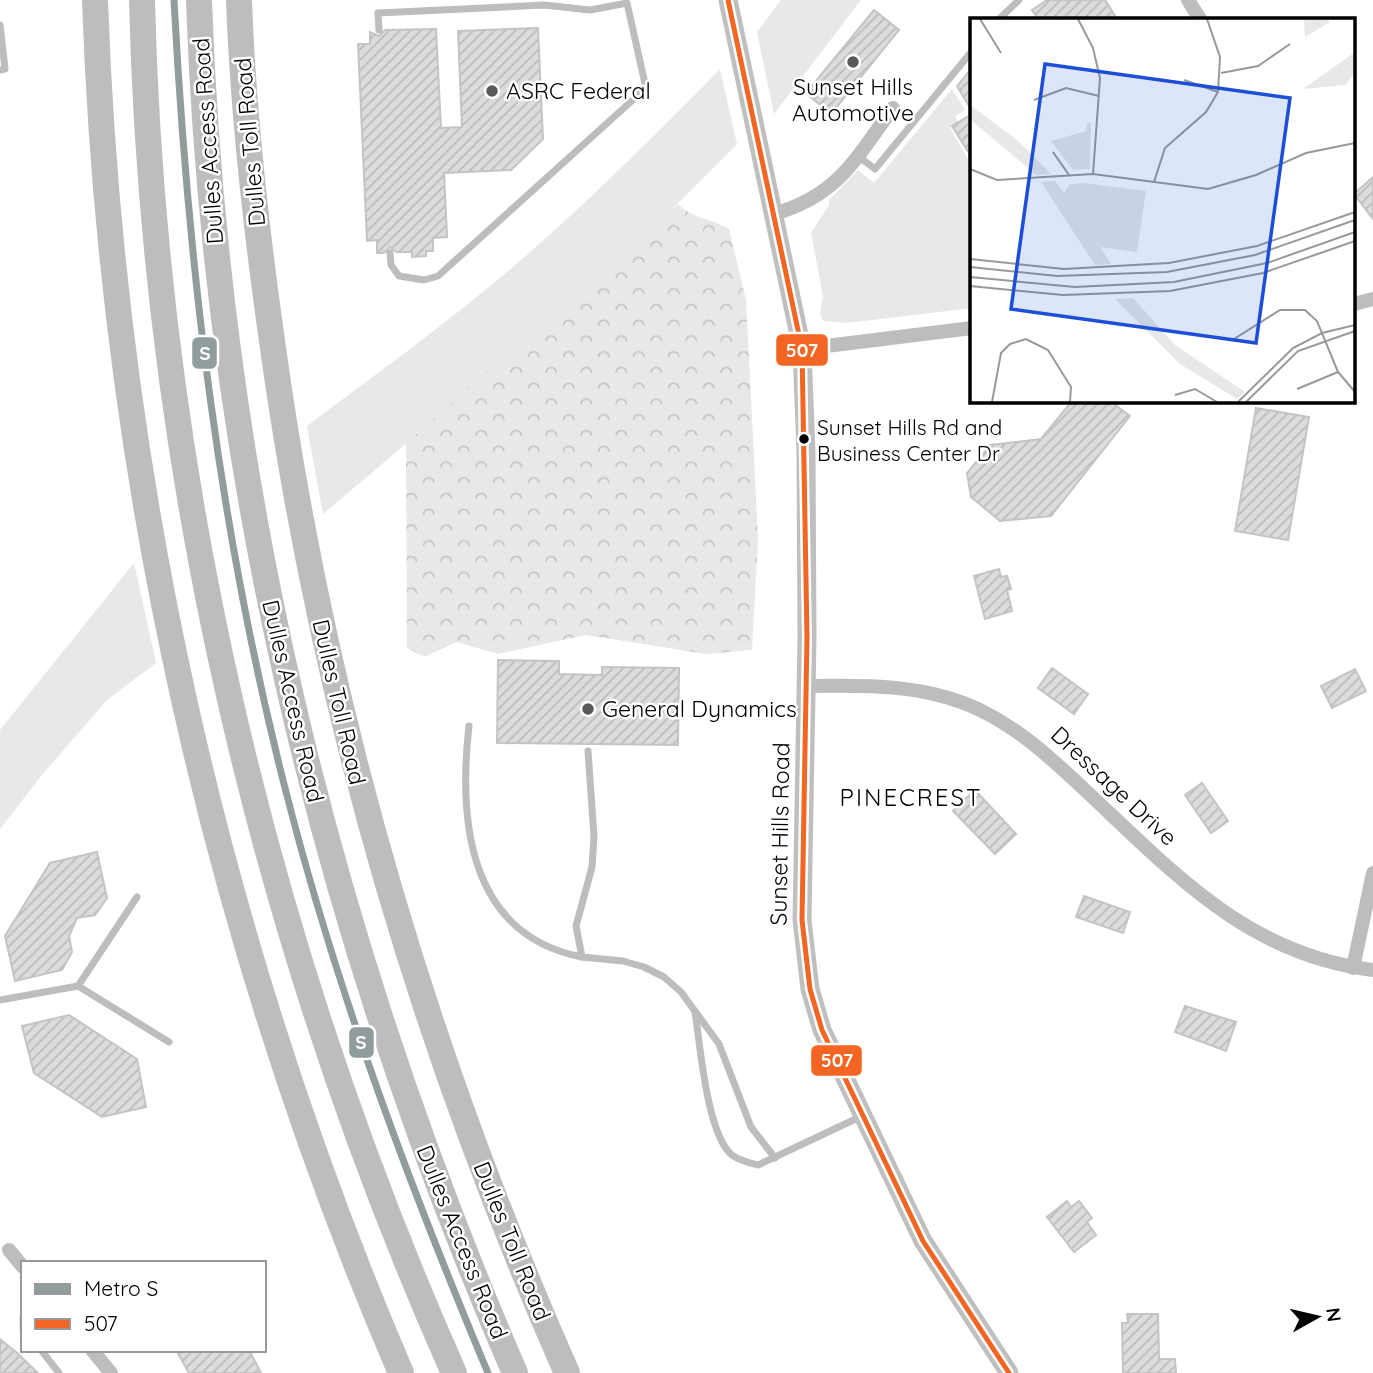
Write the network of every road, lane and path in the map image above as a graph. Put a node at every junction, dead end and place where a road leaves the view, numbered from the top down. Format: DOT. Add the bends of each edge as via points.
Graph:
graph roads {
  1 [pos="95,0"];
  2 [pos="142,0"];
  3 [pos="199,0"];
  4 [pos="239,0"];
  5 [pos="728,0"];
  6 [pos="1019,0"];
  7 [pos="1188,0"];
  8 [pos="1000,18"];
  9 [pos="1199,18"];
  10 [pos="0,25"];
  11 [pos="379,30"];
  12 [pos="970,53"];
  13 [pos="0,69"];
  14 [pos="893,108"];
  15 [pos="858,156"];
  16 [pos="774,214"];
  17 [pos="390,253"];
  18 [pos="1373,299"];
  19 [pos="1356,303"];
  20 [pos="970,328"];
  21 [pos="802,349"];
  22 [pos="807,686"];
  23 [pos="469,726"];
  24 [pos="588,751"];
  25 [pos="1373,873"];
  26 [pos="137,897"];
  27 [pos="582,957"];
  28 [pos="1353,968"];
  29 [pos="1373,970"];
  30 [pos="78,986"];
  31 [pos="0,1000"];
  32 [pos="695,1011"];
  33 [pos="169,1042"];
  34 [pos="862,1116"];
  35 [pos="775,1158"];
  36 [pos="9,1250"];
  37 [pos="21,1265"];
  38 [pos="43,1352"];
  39 [pos="94,1352"];
  40 [pos="59,1373"];
  41 [pos="111,1373"];
  42 [pos="401,1373"];
  43 [pos="453,1373"];
  44 [pos="515,1373"];
  45 [pos="566,1373"];
  46 [pos="1009,1373"];
  1 -- 42 [label="highway" via="113,273 175,659 212,817 269,1017 326,1185"];
  2 -- 43 [label="highway" via="159,248 193,506 214,618 253,790 316,1008 364,1151"];
  3 -- 44 [label="highway, Dulles Access Road" via="214,230 244,461 294,716 347,919 399,1080"];
  4 -- 45 [label="highway, Dulles Toll Road" via="252,182 283,426 348,744 399,928 491,1191"];
  5 -- 16 [label="main road, Sunset Hills Road"];
  6 -- 8 [label="lane"];
  7 -- 9 [label="street"];
  10 -- 13 [label="lane" via="5,69"];
  11 -- 17 [label="lane" via="378,13 544,5 590,10 627,3 646,88 438,276 424,280 399,276"];
  12 -- 15 [label="lane" via="875,169"];
  14 -- 15 [label="street"];
  15 -- 16 [label="street" via="832,188"];
  16 -- 21 [label="main road, Sunset Hills Road"];
  18 -- 19 [label="street"];
  20 -- 21 [label="street"];
  21 -- 22 [label="main road, Sunset Hills Road"];
  22 -- 28 [label="street, Dressage Drive" via="884,686 978,709 1030,740 1179,877 1233,920 1292,950"];
  22 -- 34 [label="main road, Sunset Hills Road" via="802,890 807,970 822,1030"];
  23 -- 27 [label="lane" via="465,763 468,823 482,881 527,937 552,952"];
  24 -- 27 [label="lane" via="594,836 592,867 576,926"];
  25 -- 28 [label="street"];
  26 -- 30 [label="lane"];
  27 -- 32 [label="lane" via="623,961 664,977"];
  28 -- 29 [label="street, Dressage Drive"];
  30 -- 31 [label="lane"];
  30 -- 33 [label="lane"];
  32 -- 35 [label="lane" via="719,1044 751,1127"];
  32 -- 35 [label="lane" via="721,1140 732,1155 745,1162 758,1165"];
  34 -- 35 [label="lane"];
  34 -- 46 [label="main road, Sunset Hills Road" via="923,1241"];
  36 -- 37 [label="street"];
  38 -- 40 [label="lane"];
  39 -- 41 [label="street"];
}
